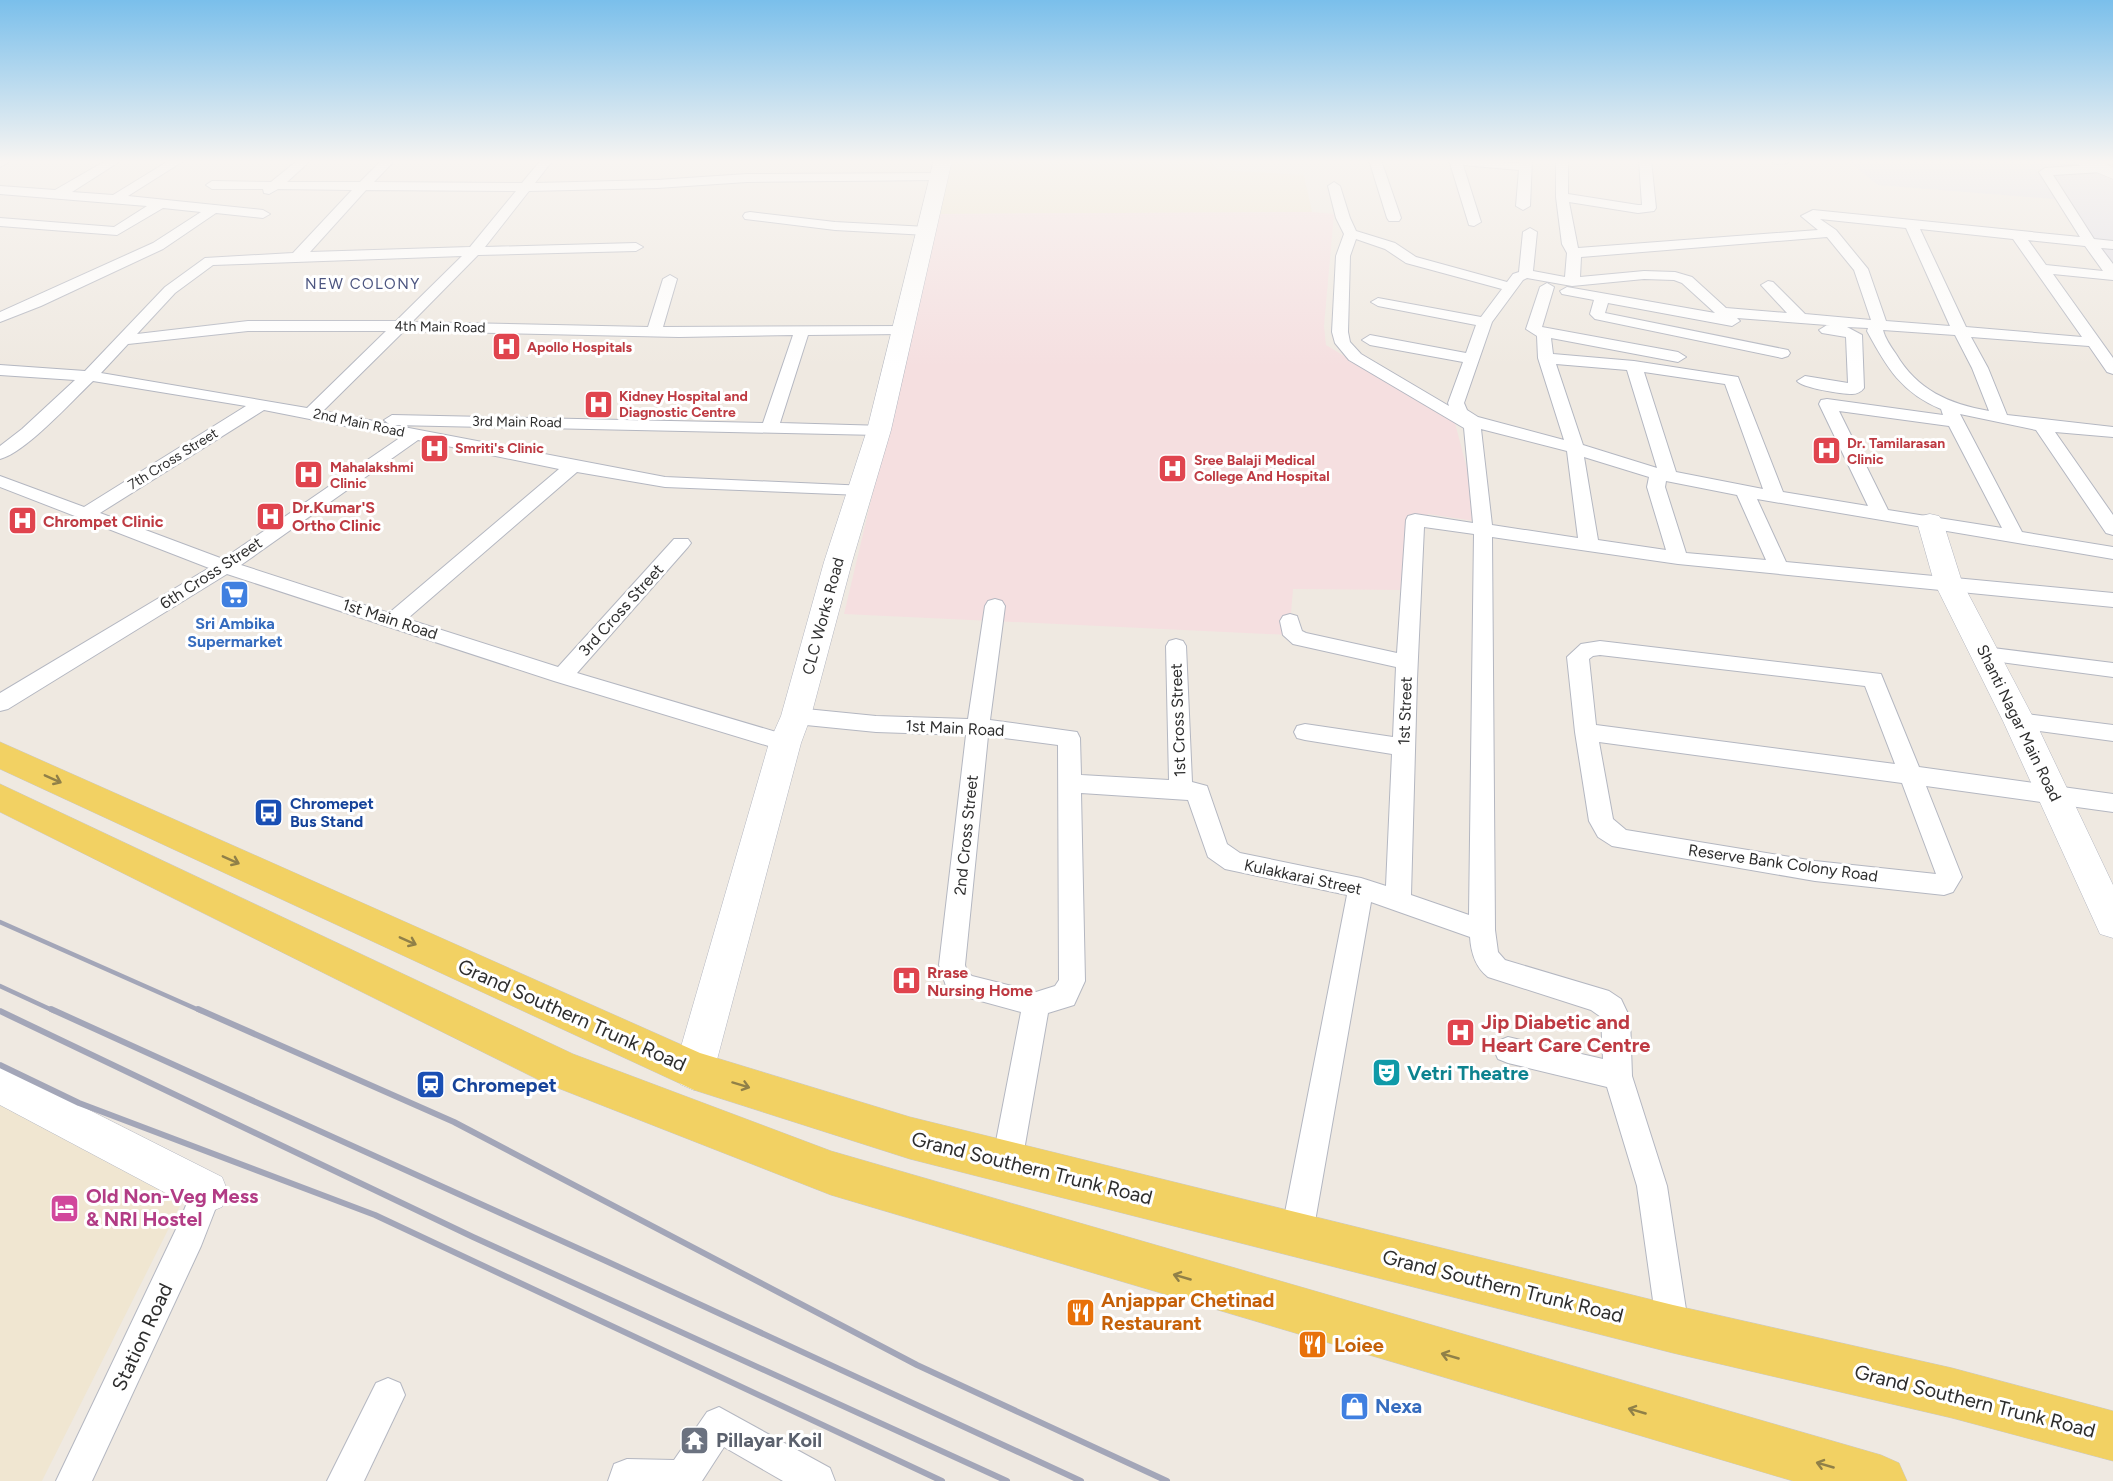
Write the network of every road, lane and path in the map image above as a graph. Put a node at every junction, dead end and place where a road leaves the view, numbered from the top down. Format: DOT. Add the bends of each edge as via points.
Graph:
graph roads {
  1 [pos="91,229"];
  2 [pos="120,229"];
  3 [pos="184,229"];
  4 [pos="323,229"];
  5 [pos="492,229"];
  6 [pos="892,229"];
  7 [pos="1349,229"];
  8 [pos="1567,229"];
  9 [pos="1827,229"];
  10 [pos="1913,229"];
  11 [pos="1942,229"];
  12 [pos="2081,229"];
  13 [pos="927,231"];
  14 [pos="1530,232"];
  15 [pos="1832,233"];
  16 [pos="1351,234"];
  17 [pos="2019,237"];
  18 [pos="2090,243"];
  19 [pos="2113,245"];
  20 [pos="636,247"];
  21 [pos="1574,252"];
  22 [pos="473,253"];
  23 [pos="298,256"];
  24 [pos="2042,269"];
  25 [pos="2113,275"];
  26 [pos="670,279"];
  27 [pos="1518,281"];
  28 [pos="1572,282"];
  29 [pos="1768,285"];
  30 [pos="1547,287"];
  31 [pos="1603,297"];
  32 [pos="1378,302"];
  33 [pos="0,317"];
  34 [pos="1799,317"];
  35 [pos="1485,322"];
  36 [pos="1878,324"];
  37 [pos="401,326"];
  38 [pos="903,329"];
  39 [pos="802,331"];
  40 [pos="1960,331"];
  41 [pos="654,332"];
  42 [pos="1543,338"];
  43 [pos="122,340"];
  44 [pos="1370,340"];
  45 [pos="2092,342"];
  46 [pos="1722,352"];
  47 [pos="1782,353"];
  48 [pos="1546,357"];
  49 [pos="1678,357"];
  50 [pos="1471,359"];
  51 [pos="1634,366"];
  52 [pos="0,369"];
  53 [pos="2113,369"];
  54 [pos="89,376"];
  55 [pos="1732,380"];
  56 [pos="1805,381"];
  57 [pos="261,404"];
  58 [pos="312,413"];
  59 [pos="1951,415"];
  60 [pos="2000,417"];
  61 [pos="1472,424"];
  62 [pos="372,425"];
  63 [pos="2042,426"];
  64 [pos="770,427"];
  65 [pos="879,430"];
  66 [pos="2113,432"];
  67 [pos="416,435"];
  68 [pos="1575,448"];
  69 [pos="0,454"];
  70 [pos="573,466"];
  71 [pos="1663,475"];
  72 [pos="0,481"];
  73 [pos="861,490"];
  74 [pos="1744,491"];
  75 [pos="1775,496"];
  76 [pos="85,514"];
  77 [pos="1881,514"];
  78 [pos="1930,522"];
  79 [pos="2113,529"];
  80 [pos="1483,531"];
  81 [pos="2015,536"];
  82 [pos="681,543"];
  83 [pos="1589,546"];
  84 [pos="2113,553"];
  85 [pos="1678,558"];
  86 [pos="1778,566"];
  87 [pos="225,567"];
  88 [pos="1948,582"];
  89 [pos="2113,600"];
  90 [pos="995,606"];
  91 [pos="393,620"];
  92 [pos="1290,621"];
  93 [pos="1176,646"];
  94 [pos="1985,654"];
  95 [pos="1407,662"];
  96 [pos="2113,670"];
  97 [pos="562,676"];
  98 [pos="0,703"];
  99 [pos="796,716"];
  100 [pos="2019,721"];
  101 [pos="978,727"];
  102 [pos="1305,732"];
  103 [pos="1586,732"];
  104 [pos="2113,733"];
  105 [pos="785,743"];
  106 [pos="1404,747"];
  107 [pos="0,755"];
  108 [pos="1911,776"];
  109 [pos="1070,783"];
  110 [pos="1180,790"];
  111 [pos="2054,795"];
  112 [pos="0,797"];
  113 [pos="2113,803"];
  114 [pos="2103,884"];
  115 [pos="1361,888"];
  116 [pos="1398,902"];
  117 [pos="2113,923"];
  118 [pos="1482,930"];
  119 [pos="1036,1004"];
  120 [pos="1508,1050"];
  121 [pos="694,1071"];
  122 [pos="1618,1076"];
  123 [pos="0,1084"];
  124 [pos="1007,1162"];
  125 [pos="207,1192"];
  126 [pos="1297,1233"];
  127 [pos="1673,1329"];
  128 [pos="388,1395"];
  129 [pos="2113,1436"];
  130 [pos="683,1479"];
  131 [pos="74,1481"];
  132 [pos="345,1481"];
  133 [pos="626,1481"];
  134 [pos="817,1481"];
  135 [pos="1881,1481"];
  1 -- 2 [label="street"];
  3 -- 33 [label="street" via="158,246"];
  4 -- 23 [label="street"];
  5 -- 22 [label="street"];
  6 -- 13 [label="street"];
  7 -- 16 [label="street"];
  8 -- 21 [label="street"];
  9 -- 15 [label="street"];
  10 -- 40 [label="street"];
  11 -- 17 [label="street"];
  12 -- 18 [label="street"];
  13 -- 38 [label="street, CLC Works Road"];
  14 -- 27 [label="street"];
  15 -- 21 [label="street"];
  15 -- 36 [label="street" via="1862,269"];
  16 -- 27 [label="street" via="1381,241 1411,260"];
  16 -- 61 [label="street" via="1343,256 1343,343 1355,357"];
  17 -- 18 [label="street"];
  17 -- 24 [label="street"];
  18 -- 19 [label="street"];
  18 -- 25 [label="street"];
  20 -- 22 [label="street"];
  21 -- 28 [label="street"];
  22 -- 23 [label="street"];
  22 -- 37 [label="street"];
  23 -- 43 [label="street" via="210,261 170,291"];
  24 -- 25 [label="street"];
  24 -- 45 [label="street"];
  26 -- 41 [label="street"];
  27 -- 28 [label="street"];
  27 -- 30 [label="street"];
  27 -- 35 [label="street"];
  28 -- 34 [label="street" via="1675,276 1687,280 1722,312"];
  29 -- 34 [label="street"];
  30 -- 31 [label="street"];
  30 -- 49 [label="street" via="1534,329 1537,331"];
  31 -- 46 [label="street" via="1597,314 1600,316"];
  31 -- 56 [label="street" via="1778,329 1846,331 1854,336 1856,388"];
  32 -- 35 [label="street"];
  34 -- 36 [label="street"];
  35 -- 50 [label="street"];
  36 -- 40 [label="street"];
  36 -- 59 [label="street" via="1875,331 1887,353 1914,388"];
  37 -- 41 [label="street, 4th Main Road"];
  37 -- 43 [label="street, 4th Main Road" via="248,326"];
  37 -- 58 [label="street"];
  38 -- 39 [label="street, 4th Main Road"];
  38 -- 65 [label="street, CLC Works Road"];
  39 -- 41 [label="street, 4th Main Road"];
  39 -- 64 [label="street"];
  40 -- 45 [label="street"];
  40 -- 60 [label="street"];
  42 -- 48 [label="street"];
  43 -- 54 [label="street"];
  44 -- 50 [label="street"];
  45 -- 53 [label="street"];
  46 -- 47 [label="street"];
  46 -- 55 [label="street"];
  48 -- 51 [label="street"];
  48 -- 68 [label="street"];
  50 -- 61 [label="street" via="1456,403"];
  51 -- 55 [label="street"];
  51 -- 71 [label="street"];
  52 -- 54 [label="street, 2nd Main Road"];
  54 -- 57 [label="street, 2nd Main Road"];
  54 -- 69 [label="street"];
  55 -- 75 [label="street"];
  57 -- 58 [label="street, 2nd Main Road"];
  57 -- 76 [label="street, 7th Cross Street"];
  58 -- 62 [label="street, 2nd Main Road"];
  59 -- 60 [label="street"];
  59 -- 77 [label="street" via="1827,404"];
  59 -- 81 [label="street"];
  60 -- 63 [label="street"];
  61 -- 68 [label="street"];
  61 -- 80 [label="street"];
  62 -- 64 [label="street, 3rd Main Road" via="396,419"];
  62 -- 67 [label="street, 2nd Main Road"];
  63 -- 66 [label="street"];
  63 -- 79 [label="street"];
  64 -- 65 [label="street, 3rd Main Road"];
  65 -- 73 [label="street, CLC Works Road"];
  67 -- 70 [label="street, 2nd Main Road"];
  67 -- 87 [label="street, 6th Cross Street"];
  68 -- 71 [label="street"];
  68 -- 83 [label="street"];
  70 -- 73 [label="street, 2nd Main Road" via="664,482"];
  70 -- 91 [label="street"];
  71 -- 74 [label="street"];
  71 -- 85 [label="street" via="1656,487"];
  72 -- 76 [label="street, 1st Main Road"];
  73 -- 99 [label="street, CLC Works Road"];
  74 -- 75 [label="street"];
  74 -- 86 [label="street"];
  75 -- 77 [label="street"];
  76 -- 87 [label="street, 1st Main Road"];
  77 -- 78 [label="street"];
  78 -- 81 [label="street"];
  78 -- 88 [label="street, Shanti Nagar Main Road"];
  80 -- 83 [label="street"];
  80 -- 95 [label="street, 1st Street" via="1415,520"];
  80 -- 118 [label="street"];
  81 -- 84 [label="street"];
  82 -- 97 [label="street, 3rd Cross Street"];
  83 -- 85 [label="street"];
  85 -- 86 [label="street"];
  86 -- 88 [label="street"];
  87 -- 91 [label="street, 1st Main Road"];
  87 -- 98 [label="street, 6th Cross Street"];
  88 -- 89 [label="street"];
  88 -- 94 [label="street, Shanti Nagar Main Road"];
  90 -- 101 [label="street, 2nd Cross Street"];
  91 -- 97 [label="street, 1st Main Road"];
  92 -- 95 [label="street" via="1293,635 1300,639"];
  93 -- 110 [label="street, 1st Cross Street"];
  94 -- 96 [label="street"];
  94 -- 100 [label="street, Shanti Nagar Main Road"];
  95 -- 106 [label="street, 1st Street"];
  97 -- 105 [label="street, 1st Main Road"];
  99 -- 101 [label="street, 1st Main Road" via="876,724"];
  99 -- 105 [label="street, CLC Works Road"];
  100 -- 104 [label="street"];
  100 -- 111 [label="street, Shanti Nagar Main Road"];
  101 -- 109 [label="street, 1st Main Road" via="1069,738"];
  101 -- 119 [label="street, 2nd Cross Street" via="952,965 955,978 964,986"];
  102 -- 106 [label="street"];
  103 -- 108 [label="street"];
  103 -- 108 [label="street" via="1578,657 1588,649 1873,679"];
  103 -- 108 [label="street, Reserve Bank Colony Road" via="1601,821 1621,838 1815,871 1944,885 1950,877"];
  105 -- 121 [label="street, CLC Works Road"];
  106 -- 116 [label="street, 1st Street"];
  107 -- 121 [label="main road, Grand Southern Trunk Road, one-way"];
  108 -- 111 [label="street"];
  109 -- 110 [label="street, 1st Cross Street"];
  109 -- 119 [label="street" via="1072,981 1064,996"];
  110 -- 115 [label="street, Kulakkarai Street" via="1199,792 1217,850 1234,862"];
  111 -- 113 [label="street"];
  111 -- 114 [label="street, Shanti Nagar Main Road"];
  135 -- 112 [label="main road, one-way" via="831,1173 561,1069"];
  114 -- 117 [label="street, Shanti Nagar Main Road"];
  115 -- 116 [label="street, Kulakkarai Street"];
  115 -- 126 [label="street"];
  116 -- 118 [label="street, Kulakkarai Street"];
  118 -- 122 [label="street" via="1485,955 1497,969 1599,1000 1611,1008 1616,1018"];
  119 -- 124 [label="street"];
  120 -- 122 [label="street"];
  121 -- 124 [label="main road, Grand Southern Trunk Road, one-way" via="909,1138"];
  122 -- 127 [label="street" via="1652,1186"];
  123 -- 125 [label="street"];
  124 -- 126 [label="main road, Grand Southern Trunk Road"];
  125 -- 131 [label="street, Station Road"];
  126 -- 127 [label="main road, Grand Southern Trunk Road"];
  127 -- 129 [label="main road, Grand Southern Trunk Road" via="1952,1393"];
  128 -- 132 [label="street"];
  130 -- 133 [label="street"];
  130 -- 134 [label="street" via="719,1425"];
}
